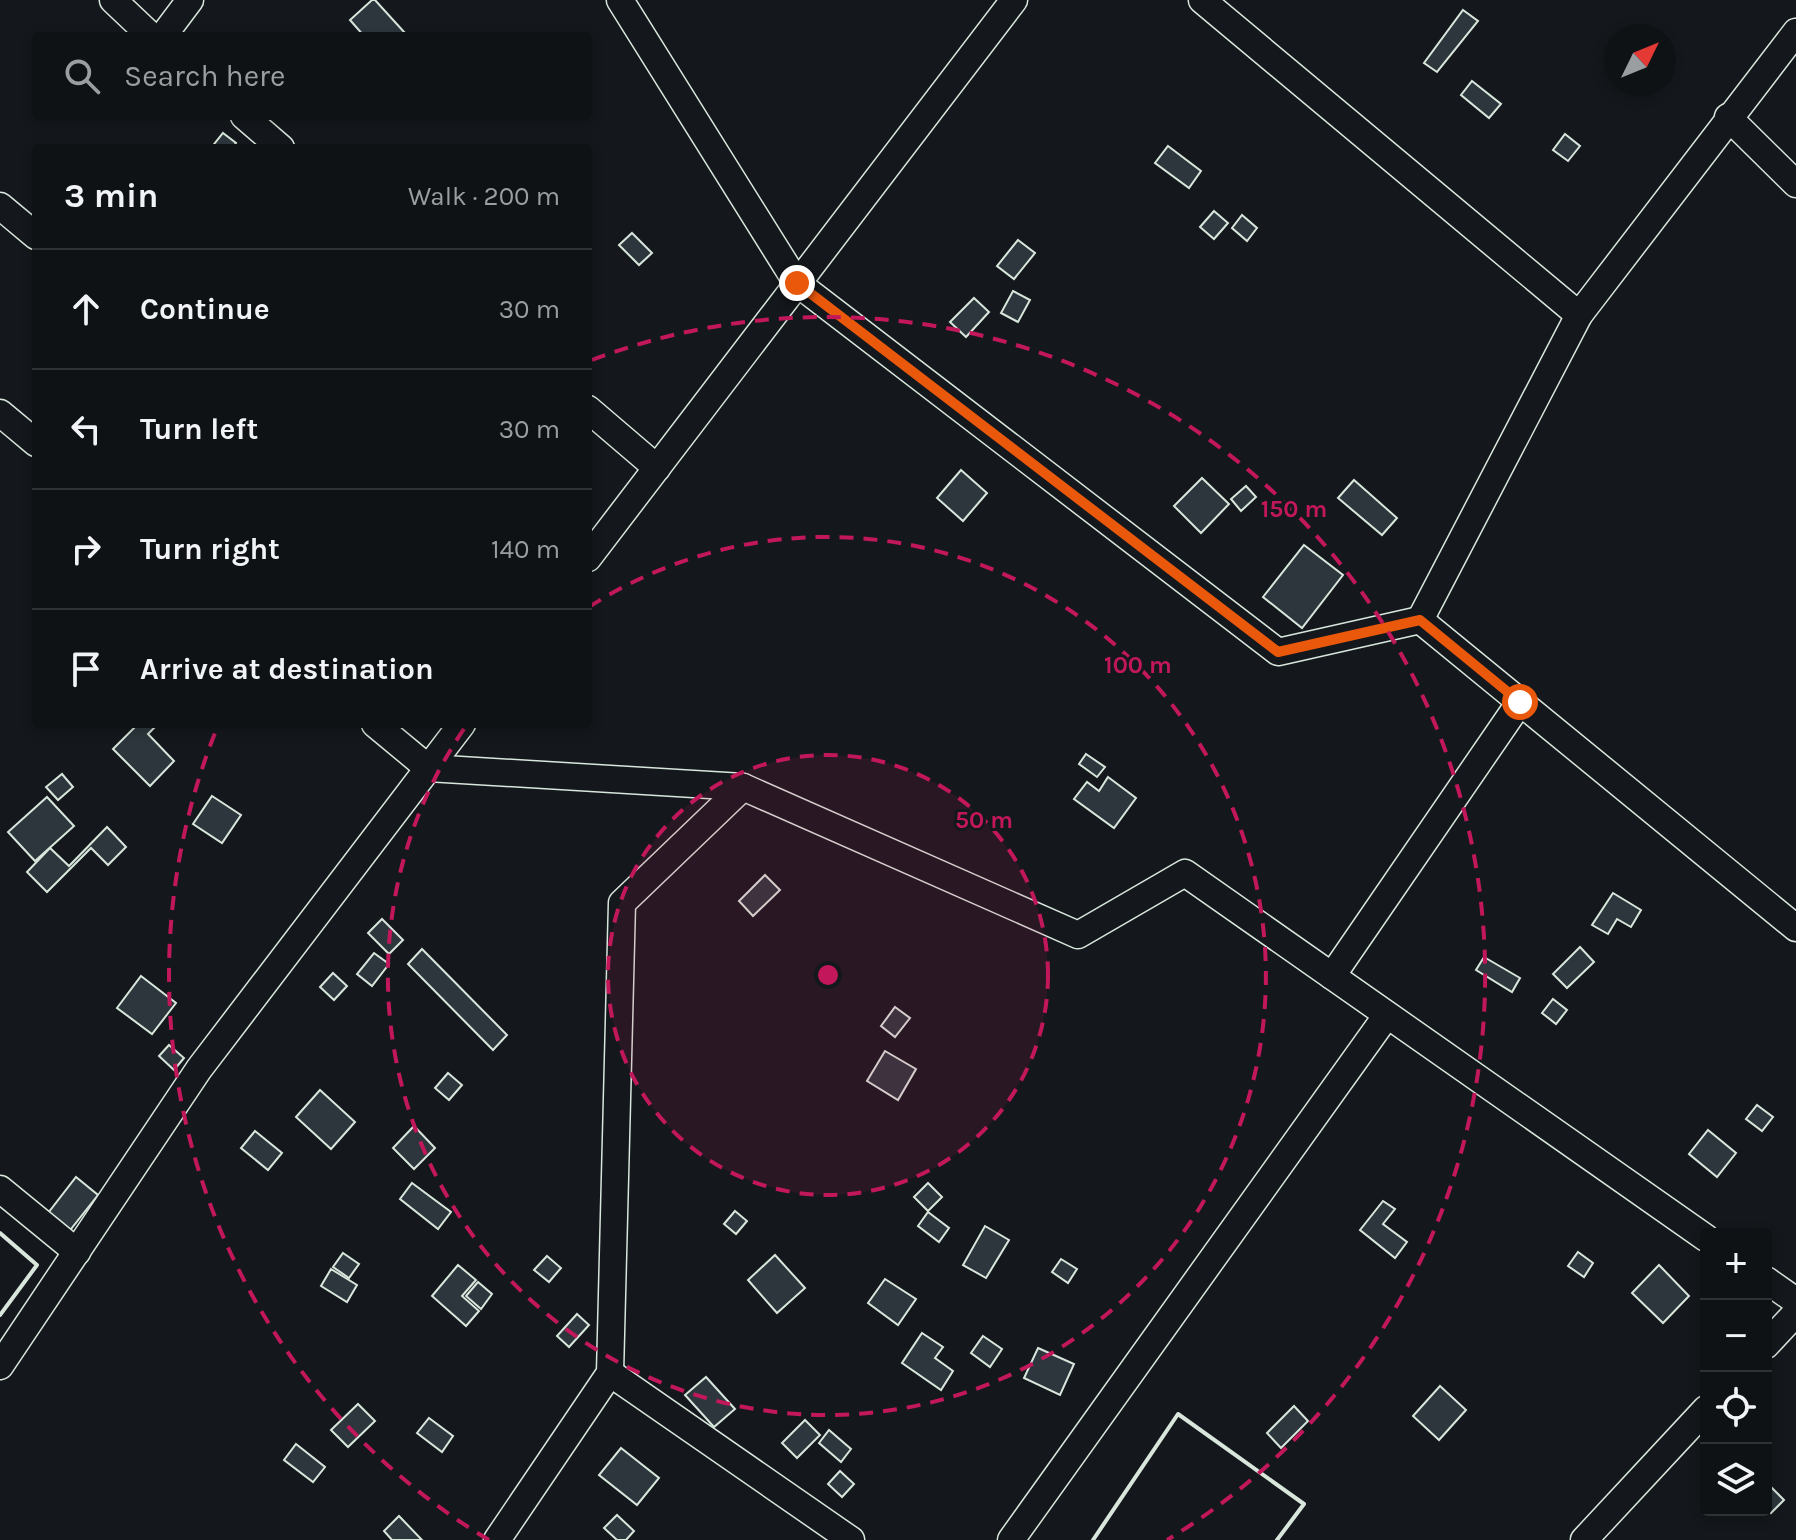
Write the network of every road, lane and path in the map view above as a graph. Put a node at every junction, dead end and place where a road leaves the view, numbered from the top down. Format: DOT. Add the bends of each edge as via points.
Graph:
graph roads {
  1 [pos="113,0"];
  2 [pos="190,0"];
  3 [pos="620,0"];
  4 [pos="1014,0"];
  5 [pos="1202,0"];
  6 [pos="147,32"];
  7 [pos="166,32"];
  8 [pos="1796,32"];
  9 [pos="1728,117"];
  10 [pos="249,120"];
  11 [pos="276,144"];
  12 [pos="1796,184"];
  13 [pos="0,206"];
  14 [pos="32,233"];
  15 [pos="797,283"];
  16 [pos="1579,315"];
  17 [pos="592,412"];
  18 [pos="0,413"];
  19 [pos="32,440"];
  20 [pos="657,468"];
  21 [pos="592,553"];
  22 [pos="1420,620"];
  23 [pos="1520,702"];
  24 [pos="380,728"];
  25 [pos="459,728"];
  26 [pos="428,768"];
  27 [pos="743,787"];
  28 [pos="1796,928"];
  29 [pos="1332,976"];
  30 [pos="1387,1015"];
  31 [pos="0,1189"];
  32 [pos="1700,1234"];
  33 [pos="77,1252"];
  34 [pos="1772,1284"];
  35 [pos="1796,1301"];
  36 [pos="1796,1313"];
  37 [pos="1772,1339"];
  38 [pos="0,1366"];
  39 [pos="610,1373"];
  40 [pos="1700,1415"];
  41 [pos="497,1540"];
  42 [pos="851,1540"];
  43 [pos="1011,1540"];
  44 [pos="1584,1540"];
  1 -- 6 [label="street"];
  2 -- 7 [label="street"];
  3 -- 15 [label="street"];
  4 -- 15 [label="street"];
  5 -- 16 [label="street"];
  8 -- 9 [label="street"];
  9 -- 12 [label="street"];
  9 -- 16 [label="street"];
  10 -- 11 [label="street"];
  13 -- 14 [label="street"];
  15 -- 20 [label="street"];
  15 -- 22 [label="street" via="1278,652"];
  16 -- 22 [label="street"];
  17 -- 20 [label="street"];
  18 -- 19 [label="street"];
  20 -- 21 [label="street"];
  22 -- 23 [label="street"];
  23 -- 28 [label="street"];
  23 -- 29 [label="street"];
  24 -- 26 [label="street"];
  25 -- 26 [label="street"];
  26 -- 27 [label="street"];
  26 -- 33 [label="street" via="199,1069"];
  27 -- 29 [label="street" via="1078,935 1185,873"];
  27 -- 39 [label="street" via="622,903"];
  29 -- 30 [label="street"];
  30 -- 32 [label="street"];
  30 -- 43 [label="street"];
  31 -- 33 [label="street"];
  33 -- 38 [label="street"];
  34 -- 35 [label="street"];
  36 -- 37 [label="street"];
  39 -- 41 [label="street"];
  39 -- 42 [label="street"];
  40 -- 44 [label="street"];
}
